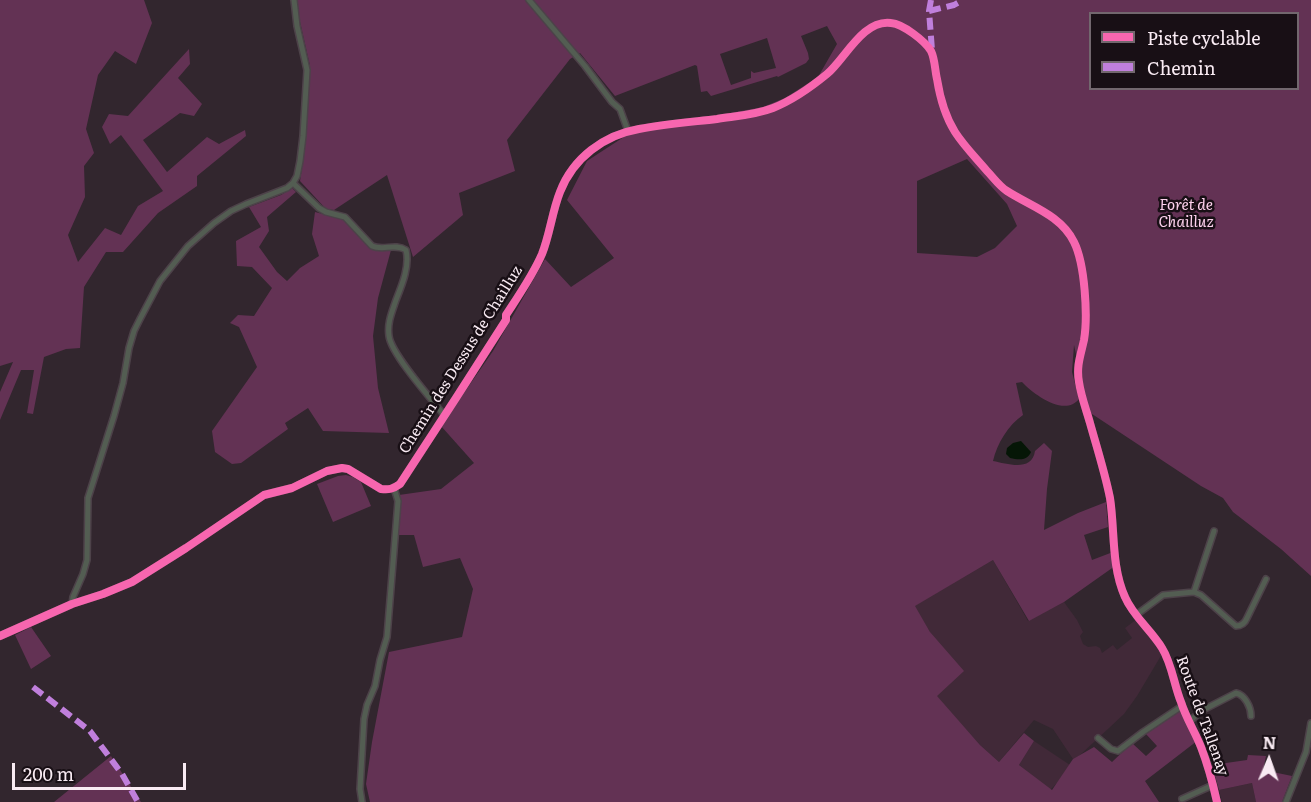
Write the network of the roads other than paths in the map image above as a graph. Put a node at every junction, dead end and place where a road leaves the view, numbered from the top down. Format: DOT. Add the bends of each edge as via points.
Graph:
graph roads {
  1 [pos="294,0"];
  2 [pos="529,0"];
  3 [pos="628,131"];
  4 [pos="293,183"];
  5 [pos="1084,405"];
  6 [pos="445,416"];
  7 [pos="394,488"];
  8 [pos="1215,531"];
  9 [pos="1266,579"];
  10 [pos="1194,592"];
  11 [pos="72,604"];
  12 [pos="1136,615"];
  13 [pos="0,636"];
  14 [pos="1182,706"];
  15 [pos="1251,716"];
  16 [pos="1189,722"];
  17 [pos="1311,723"];
  18 [pos="1098,738"];
  19 [pos="1310,742"];
  20 [pos="1213,785"];
  21 [pos="1182,799"];
  22 [pos="1287,800"];
  23 [pos="362,802"];
  24 [pos="1217,802"];
  25 [pos="1294,802"];
  1 -- 4 [label="street" via="307,70 300,161"];
  2 -- 3 [label="street" via="620,109"];
  3 -- 5 [label="street, Chemin des Dessus de Chailluz" via="742,116 771,108 829,72 867,30 891,23 905,28 932,53 946,117 956,135 1004,189 1053,218 1074,240 1085,294 1084,339 1078,361"];
  3 -- 6 [label="street, Chemin des Dessus de Chailluz" via="600,143 573,167 559,193 534,270"];
  4 -- 6 [label="street" via="326,212 345,217 372,246 398,246 406,250 406,270 388,324 390,342"];
  4 -- 11 [label="street" via="238,207 214,223 188,246 160,280 129,348 114,416 88,498 87,560"];
  5 -- 12 [label="street, Route de Tallenay" via="1110,501 1118,574 1126,600"];
  6 -- 7 [label="street, Chemin des Dessus de Chailluz"];
  7 -- 11 [label="street" via="381,489 348,469 327,471 292,488 264,495 132,582"];
  7 -- 23 [label="street" via="398,501 387,637 364,719"];
  8 -- 10 [label="street"];
  9 -- 10 [label="street" via="1248,618 1239,626"];
  10 -- 12 [label="street" via="1163,595"];
  11 -- 13 [label="street"];
  12 -- 14 [label="street, Route de Tallenay" via="1163,650"];
  14 -- 16 [label="street, Route de Tallenay"];
  14 -- 18 [label="street" via="1118,751"];
  15 -- 16 [label="street" via="1243,696 1236,693 1201,711"];
  16 -- 20 [label="street, Route de Tallenay"];
  17 -- 19 [label="street"];
  19 -- 22 [label="street"];
  20 -- 21 [label="street, Route de Tallenay"];
  20 -- 24 [label="street, Route de Tallenay"];
  22 -- 25 [label="street"];
}
